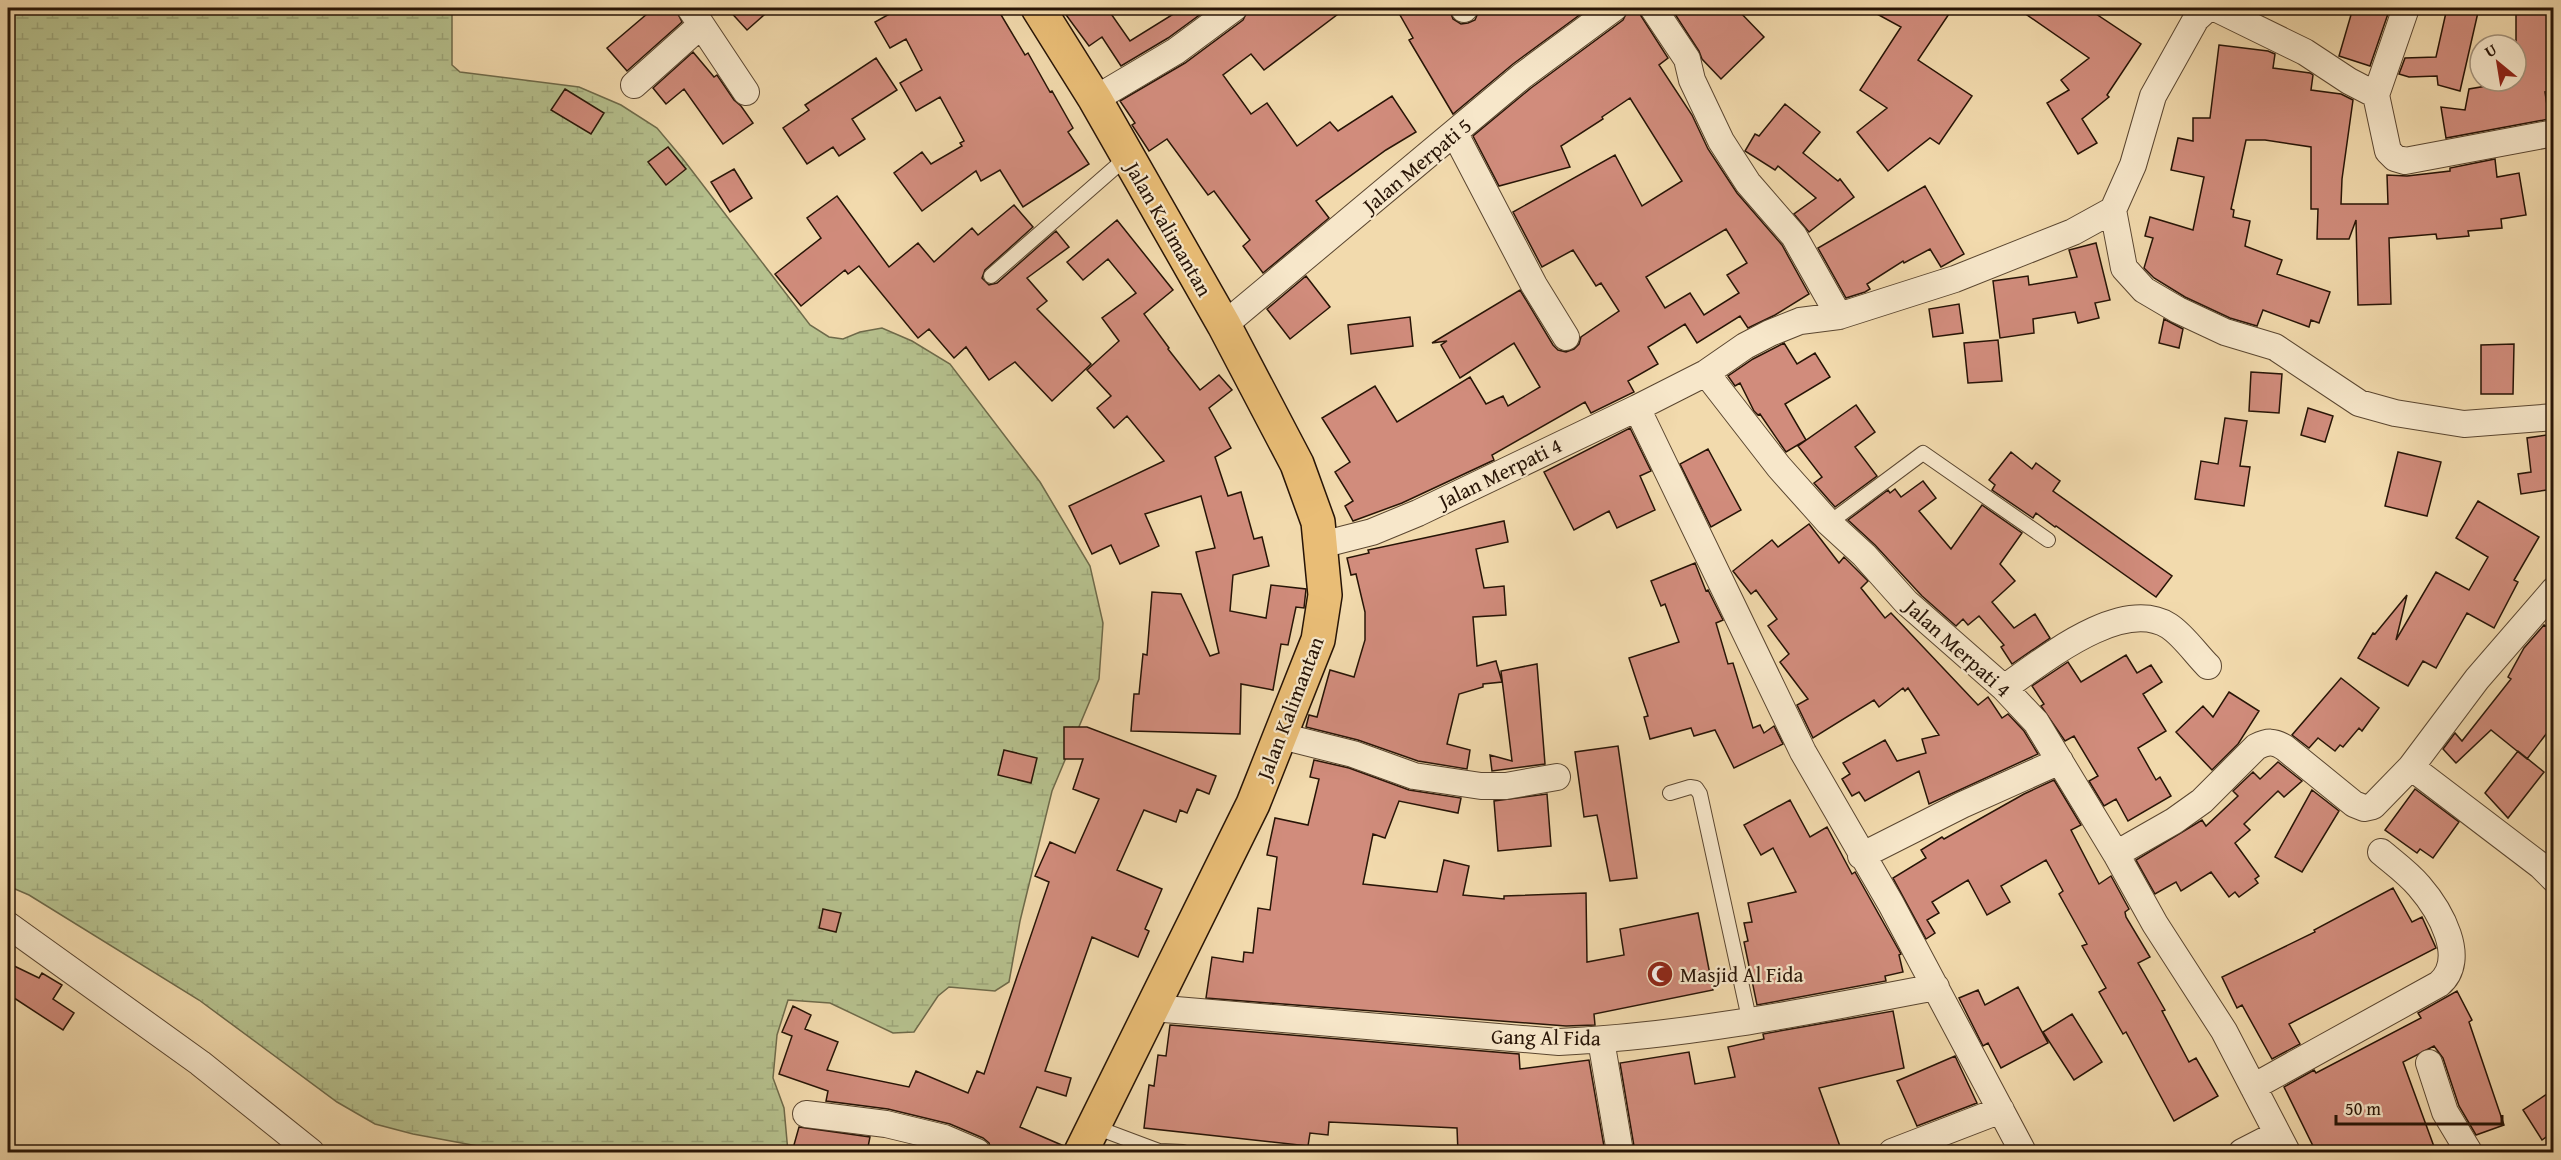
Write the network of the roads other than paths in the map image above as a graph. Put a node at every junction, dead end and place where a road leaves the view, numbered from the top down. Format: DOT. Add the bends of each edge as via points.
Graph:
graph roads {
  1 [pos="1038,8"];
  2 [pos="1234,8"];
  3 [pos="1614,8"];
  4 [pos="1653,8"];
  5 [pos="2208,8"];
  6 [pos="2215,8"];
  7 [pos="2406,8"];
  8 [pos="2249,16"];
  9 [pos="695,17"];
  10 [pos="634,85"];
  11 [pos="746,92"];
  12 [pos="2376,95"];
  13 [pos="1095,99"];
  14 [pos="2553,133"];
  15 [pos="1455,134"];
  16 [pos="1128,156"];
  17 [pos="2113,210"];
  18 [pos="991,276"];
  19 [pos="1839,316"];
  20 [pos="1224,325"];
  21 [pos="1566,336"];
  22 [pos="1706,373"];
  23 [pos="1637,408"];
  24 [pos="2553,417"];
  25 [pos="1829,523"];
  26 [pos="2048,540"];
  27 [pos="1321,545"];
  28 [pos="2553,590"];
  29 [pos="2208,666"];
  30 [pos="2004,688"];
  31 [pos="1281,736"];
  32 [pos="2060,761"];
  33 [pos="2411,767"];
  34 [pos="1557,777"];
  35 [pos="1670,793"];
  36 [pos="2381,852"];
  37 [pos="2116,854"];
  38 [pos="1861,856"];
  39 [pos="2553,879"];
  40 [pos="8,925"];
  41 [pos="1936,987"];
  42 [pos="1152,1008"];
  43 [pos="1750,1023"];
  44 [pos="1601,1040"];
  45 [pos="2429,1063"];
  46 [pos="2253,1087"];
  47 [pos="2001,1110"];
  48 [pos="806,1114"];
  49 [pos="1088,1139"];
  50 [pos="2282,1143"];
  51 [pos="311,1152"];
  52 [pos="977,1152"];
  53 [pos="1183,1152"];
  54 [pos="1620,1152"];
  55 [pos="1892,1152"];
  56 [pos="2023,1152"];
  57 [pos="2242,1152"];
  58 [pos="2469,1152"];
  1 -- 13 [label="main road, Jalan Kalimantan"];
  2 -- 13 [label="street" via="1176,51"];
  3 -- 15 [label="street, Jalan Merpati 5" via="1522,76"];
  4 -- 19 [label="street" via="1687,59 1692,80 1721,141 1748,183 1794,236"];
  5 -- 17 [label="street" via="2196,19 2153,96 2133,165"];
  6 -- 8 [label="street"];
  7 -- 12 [label="street"];
  8 -- 12 [label="street"];
  9 -- 10 [label="street"];
  9 -- 11 [label="street"];
  12 -- 14 [label="street" via="2388,151 2405,161"];
  13 -- 16 [label="main road, Jalan Kalimantan"];
  15 -- 20 [label="street, Jalan Merpati 5"];
  15 -- 21 [label="street" via="1534,285"];
  16 -- 18 [label="lane"];
  16 -- 20 [label="main road, Jalan Kalimantan"];
  17 -- 19 [label="street, Jalan Merpati 4" via="2073,232 1955,279"];
  17 -- 24 [label="street" via="2124,268 2144,290 2225,332 2275,347 2359,403 2464,423"];
  19 -- 22 [label="street, Jalan Merpati 4" via="1800,321 1770,333"];
  20 -- 27 [label="main road, Jalan Kalimantan" via="1297,464 1318,522"];
  22 -- 23 [label="street, Jalan Merpati 4"];
  22 -- 25 [label="street, Jalan Merpati 4"];
  23 -- 27 [label="street, Jalan Merpati 4" via="1418,513 1372,532"];
  23 -- 38 [label="street" via="1779,706"];
  25 -- 26 [label="lane" via="1923,453"];
  25 -- 30 [label="street, Jalan Merpati 4" via="1906,602"];
  27 -- 31 [label="main road, Jalan Kalimantan" via="1325,595 1318,640"];
  28 -- 33 [label="street" via="2463,697"];
  29 -- 30 [label="street" via="2169,626 2144,617 2086,634"];
  30 -- 32 [label="street, Jalan Merpati 4" via="2036,723"];
  31 -- 34 [label="street" via="1353,754 1414,776 1481,786"];
  31 -- 42 [label="main road, Jalan Kalimantan" via="1253,804"];
  32 -- 37 [label="street, Jalan Merpati 4"];
  32 -- 38 [label="street"];
  33 -- 37 [label="street" via="2376,803 2364,808 2277,743 2265,742 2202,801"];
  33 -- 39 [label="street"];
  35 -- 43 [label="lane" via="1690,787 1700,794"];
  36 -- 46 [label="street" via="2418,885 2435,908 2452,955 2447,978"];
  37 -- 46 [label="street, Jalan Merpati 4" via="2155,924 2224,1031"];
  38 -- 41 [label="street"];
  40 -- 51 [label="street" via="200,1063"];
  41 -- 43 [label="street, Gang Al Fida"];
  41 -- 47 [label="street"];
  42 -- 44 [label="street, Gang Al Fida" via="1535,1041"];
  42 -- 49 [label="main road, Jalan Kalimantan"];
  43 -- 44 [label="street, Gang Al Fida"];
  44 -- 54 [label="street"];
  45 -- 58 [label="street" via="2445,1112"];
  46 -- 50 [label="street, Jalan Merpati 4"];
  47 -- 55 [label="street"];
  47 -- 56 [label="street"];
  48 -- 52 [label="street" via="886,1124 944,1138"];
  49 -- 53 [label="lane"];
  50 -- 57 [label="street"];
}
